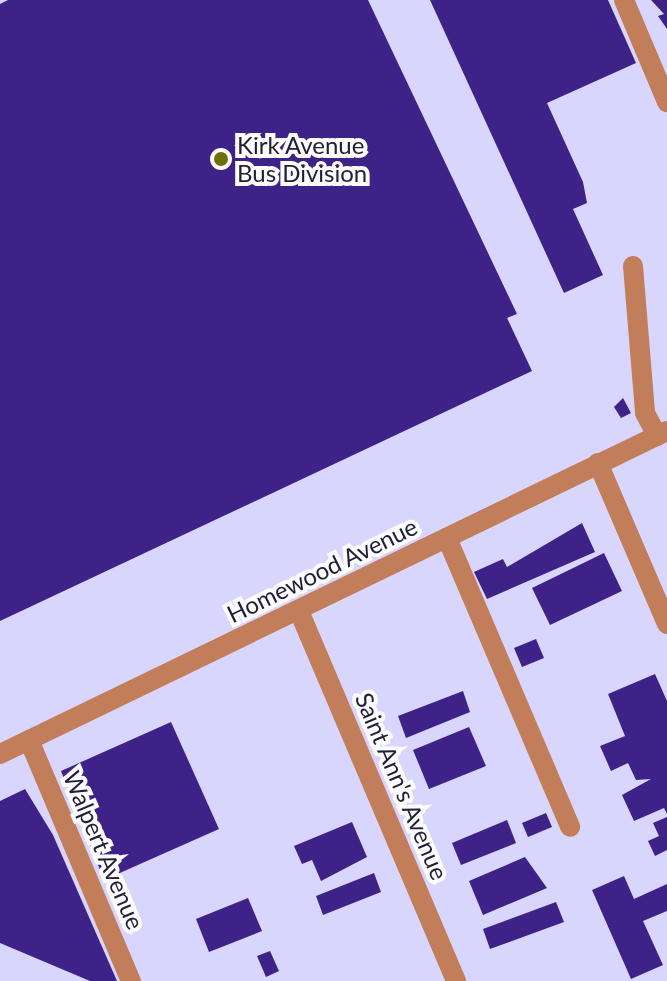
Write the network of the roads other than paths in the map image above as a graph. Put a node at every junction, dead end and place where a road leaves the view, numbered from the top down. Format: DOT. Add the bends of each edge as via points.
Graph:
graph roads {
  1 [pos="624,0"];
  2 [pos="667,102"];
  3 [pos="633,266"];
  4 [pos="662,434"];
  5 [pos="598,463"];
  6 [pos="447,538"];
  7 [pos="299,611"];
  8 [pos="667,624"];
  9 [pos="29,740"];
  10 [pos="0,754"];
  11 [pos="570,827"];
  12 [pos="131,981"];
  13 [pos="456,981"];
  1 -- 2 [label="street"];
  3 -- 4 [label="street" via="645,413"];
  4 -- 5 [label="street, Homewood Avenue"];
  5 -- 6 [label="street, Homewood Avenue"];
  5 -- 8 [label="street"];
  6 -- 7 [label="street, Homewood Avenue"];
  6 -- 11 [label="street"];
  7 -- 9 [label="street, Homewood Avenue"];
  7 -- 13 [label="street, Saint Ann's Avenue"];
  9 -- 10 [label="street, Homewood Avenue"];
  9 -- 12 [label="street, Walpert Avenue"];
}
